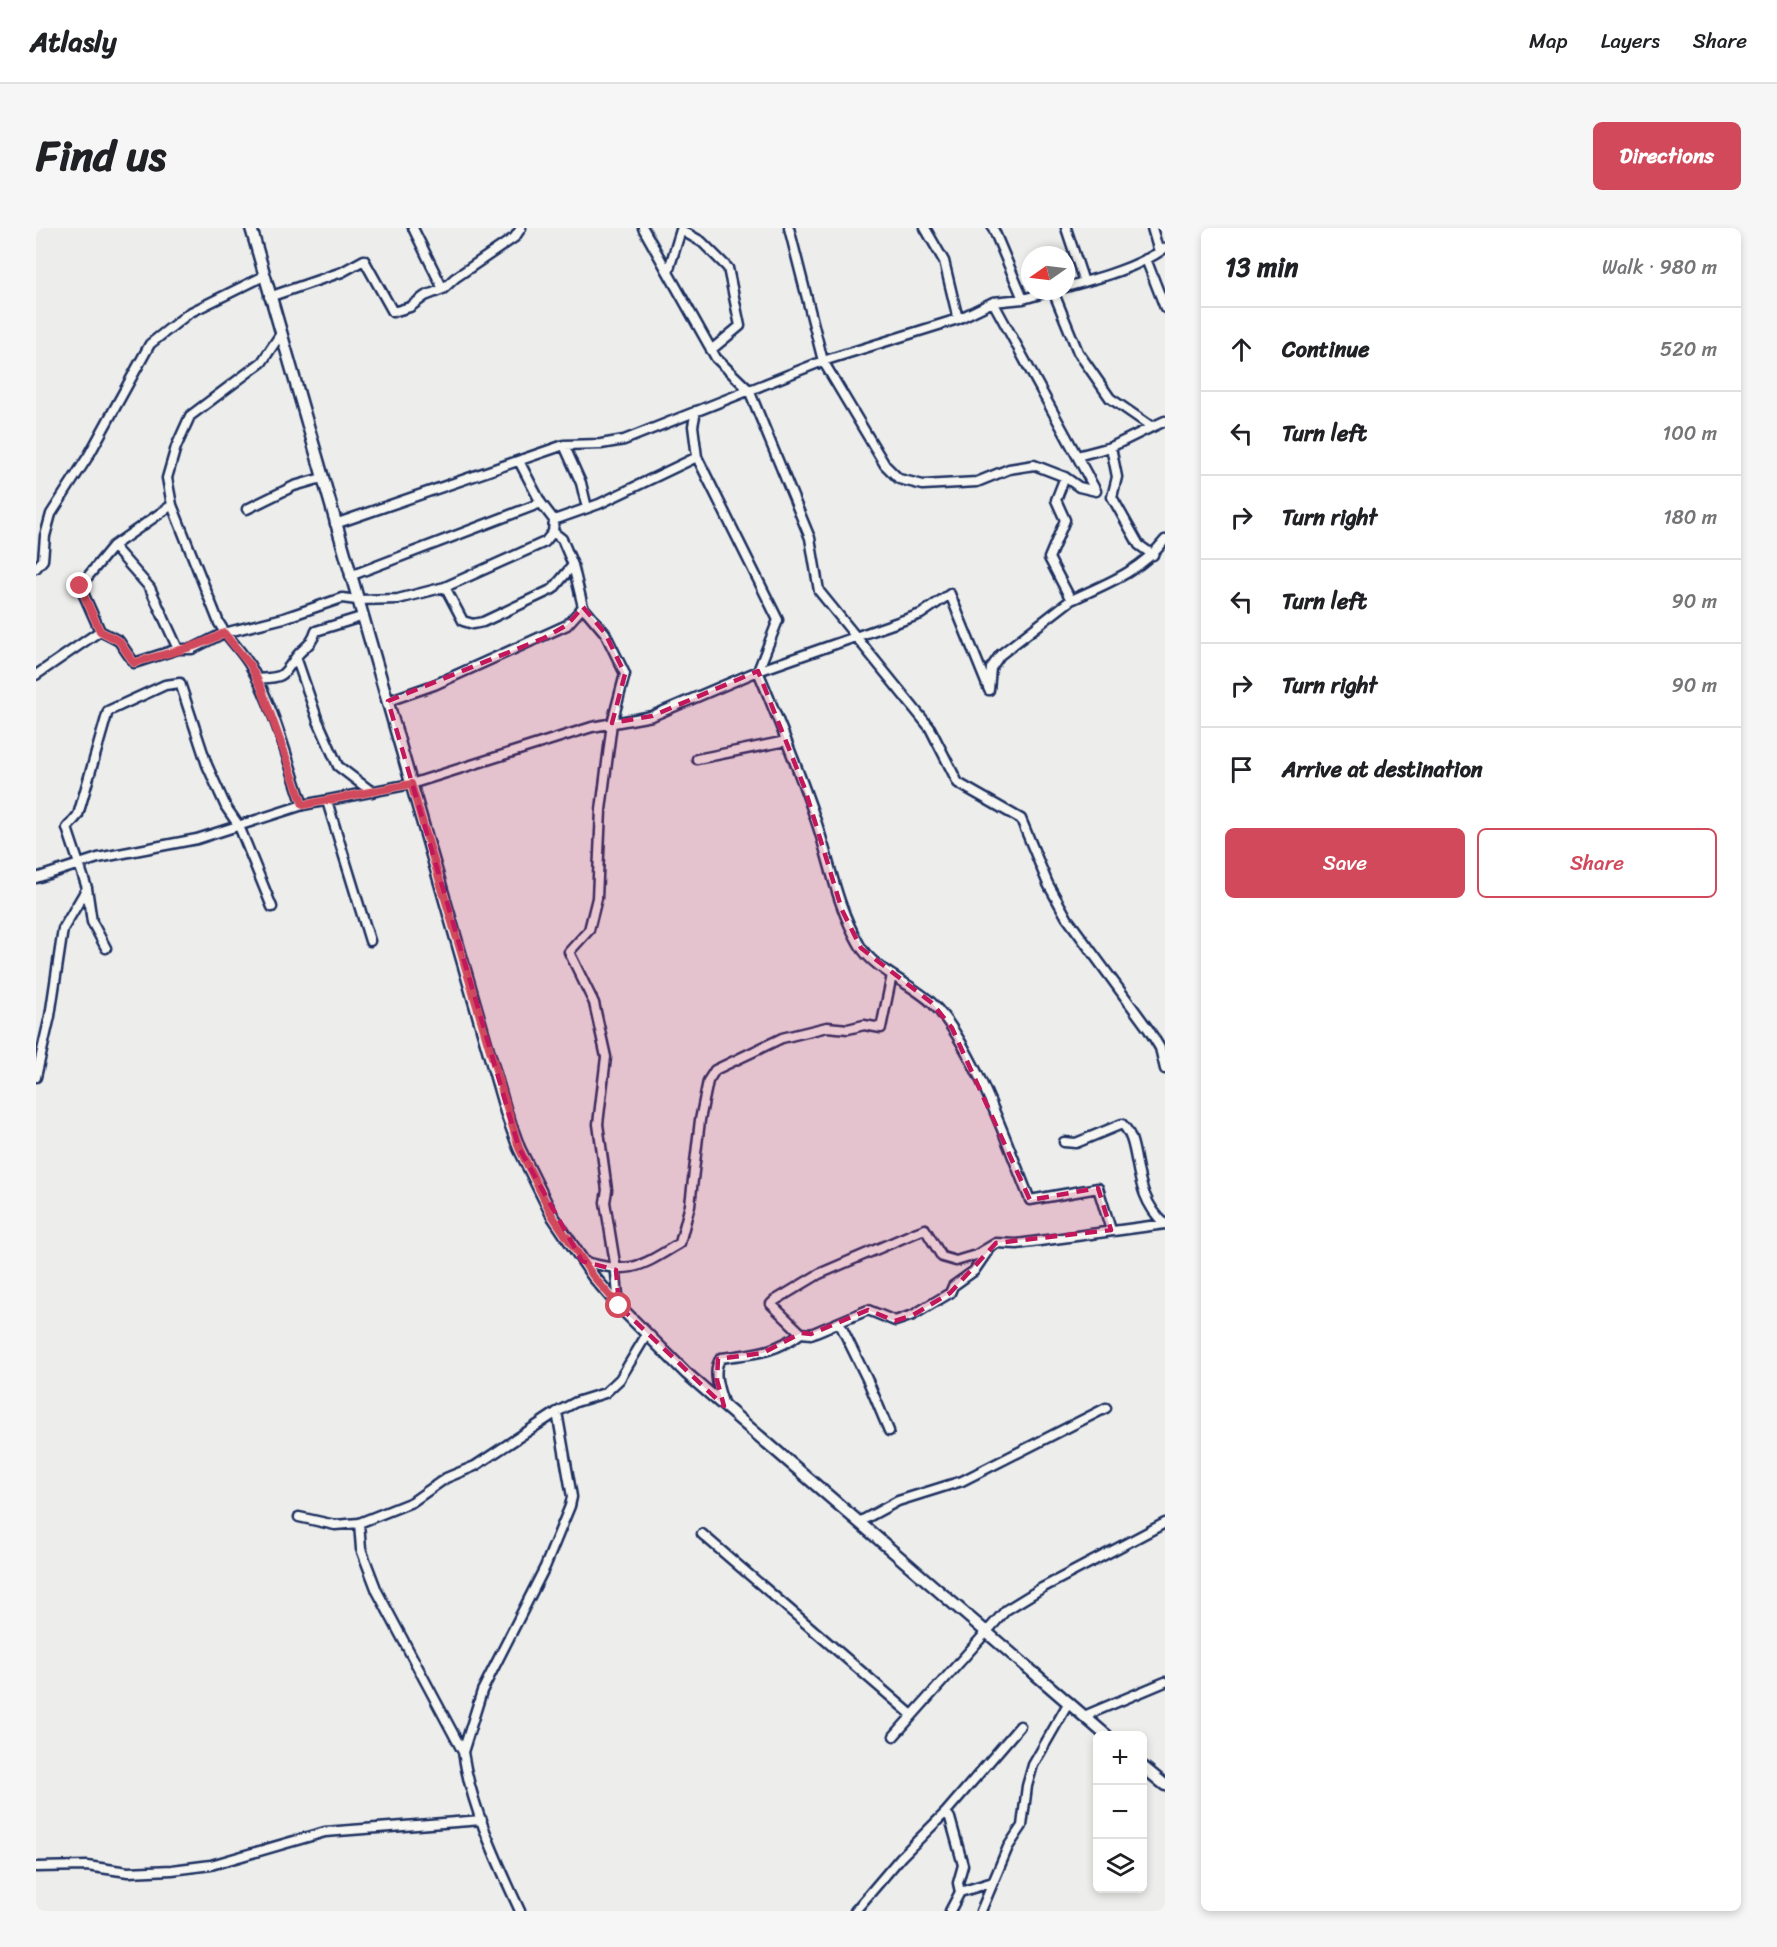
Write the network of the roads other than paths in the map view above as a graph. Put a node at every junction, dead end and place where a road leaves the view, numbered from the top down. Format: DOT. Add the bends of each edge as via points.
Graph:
graph roads {
  1 [pos="413,228"];
  2 [pos="521,228"];
  3 [pos="643,228"];
  4 [pos="789,228"];
  5 [pos="925,228"];
  6 [pos="993,228"];
  7 [pos="1066,228"];
  8 [pos="1152,228"];
  9 [pos="252,229"];
  10 [pos="682,229"];
  11 [pos="1162,250"];
  12 [pos="1146,259"];
  13 [pos="668,272"];
  14 [pos="264,276"];
  15 [pos="1084,282"];
  16 [pos="1075,284"];
  17 [pos="443,290"];
  18 [pos="1021,294"];
  19 [pos="269,297"];
  20 [pos="1021,299"];
  21 [pos="1056,300"];
  22 [pos="993,302"];
  23 [pos="1165,308"];
  24 [pos="958,319"];
  25 [pos="279,335"];
  26 [pos="711,350"];
  27 [pos="823,361"];
  28 [pos="749,390"];
  29 [pos="696,411"];
  30 [pos="1165,422"];
  31 [pos="1152,427"];
  32 [pos="564,445"];
  33 [pos="1111,447"];
  34 [pos="1077,456"];
  35 [pos="697,457"];
  36 [pos="519,461"];
  37 [pos="1065,477"];
  38 [pos="321,478"];
  39 [pos="541,503"];
  40 [pos="172,505"];
  41 [pos="586,508"];
  42 [pos="247,509"];
  43 [pos="554,520"];
  44 [pos="335,524"];
  45 [pos="553,532"];
  46 [pos="1165,540"];
  47 [pos="113,546"];
  48 [pos="1153,555"];
  49 [pos="573,565"];
  50 [pos="36,568"];
  51 [pos="350,576"];
  52 [pos="444,587"];
  53 [pos="357,600"];
  54 [pos="1071,600"];
  55 [pos="582,607"];
  56 [pos="361,617"];
  57 [pos="100,631"];
  58 [pos="224,633"];
  59 [pos="854,636"];
  60 [pos="178,649"];
  61 [pos="296,657"];
  62 [pos="758,671"];
  63 [pos="36,675"];
  64 [pos="257,679"];
  65 [pos="388,701"];
  66 [pos="612,723"];
  67 [pos="786,741"];
  68 [pos="698,759"];
  69 [pos="411,784"];
  70 [pos="372,792"];
  71 [pos="327,801"];
  72 [pos="303,805"];
  73 [pos="239,826"];
  74 [pos="79,865"];
  75 [pos="36,878"];
  76 [pos="87,888"];
  77 [pos="272,907"];
  78 [pos="370,941"];
  79 [pos="106,948"];
  80 [pos="892,975"];
  81 [pos="1165,1069"];
  82 [pos="36,1077"];
  83 [pos="1064,1142"];
  84 [pos="1165,1224"];
  85 [pos="1111,1230"];
  86 [pos="996,1243"];
  87 [pos="582,1261"];
  88 [pos="616,1269"];
  89 [pos="619,1306"];
  90 [pos="839,1322"];
  91 [pos="801,1333"];
  92 [pos="647,1334"];
  93 [pos="724,1406"];
  94 [pos="1107,1408"];
  95 [pos="557,1413"];
  96 [pos="889,1431"];
  97 [pos="299,1516"];
  98 [pos="859,1522"];
  99 [pos="359,1523"];
  100 [pos="1165,1523"];
  101 [pos="702,1534"];
  102 [pos="986,1631"];
  103 [pos="1165,1682"];
  104 [pos="1069,1702"];
  105 [pos="912,1715"];
  106 [pos="1084,1716"];
  107 [pos="1020,1726"];
  108 [pos="1101,1731"];
  109 [pos="894,1736"];
  110 [pos="463,1752"];
  111 [pos="1147,1769"];
  112 [pos="1165,1785"];
  113 [pos="946,1812"];
  114 [pos="482,1820"];
  115 [pos="36,1867"];
  116 [pos="993,1882"];
  117 [pos="960,1892"];
  118 [pos="520,1911"];
  119 [pos="855,1911"];
  120 [pos="950,1911"];
  121 [pos="981,1911"];
  1 -- 17 [label="street"];
  2 -- 17 [label="street"];
  3 -- 13 [label="street"];
  4 -- 27 [label="street"];
  5 -- 24 [label="street" via="944,261"];
  6 -- 18 [label="street"];
  7 -- 15 [label="street"];
  8 -- 11 [label="street"];
  9 -- 14 [label="street"];
  10 -- 13 [label="street"];
  10 -- 26 [label="street" via="702,242 728,268 740,326"];
  11 -- 12 [label="street"];
  12 -- 15 [label="street"];
  12 -- 23 [label="street"];
  13 -- 26 [label="street"];
  14 -- 19 [label="street"];
  14 -- 50 [label="street" via="189,313 150,344 89,455 51,514 43,560"];
  15 -- 16 [label="street"];
  17 -- 19 [label="street" via="425,296 410,308 393,312 364,260 342,272"];
  19 -- 25 [label="street"];
  20 -- 22 [label="street"];
  21 -- 31 [label="street" via="1078,352 1110,398"];
  22 -- 24 [label="street"];
  22 -- 34 [label="street"];
  24 -- 27 [label="street"];
  25 -- 38 [label="street"];
  25 -- 40 [label="street" via="262,362 190,416 167,478"];
  26 -- 28 [label="street"];
  27 -- 28 [label="street"];
  27 -- 37 [label="street" via="885,465 899,479 923,485 977,482 1034,465"];
  28 -- 29 [label="street"];
  28 -- 59 [label="street" via="810,538 819,591"];
  29 -- 32 [label="street" via="624,440"];
  29 -- 35 [label="street" via="693,426"];
  30 -- 31 [label="street"];
  31 -- 33 [label="street"];
  32 -- 36 [label="street"];
  32 -- 41 [label="street" via="581,483"];
  33 -- 34 [label="street"];
  33 -- 48 [label="street" via="1118,477 1112,497 1139,545"];
  34 -- 37 [label="street" via="1096,490"];
  35 -- 41 [label="street"];
  35 -- 62 [label="street" via="778,620"];
  36 -- 39 [label="street"];
  36 -- 44 [label="street"];
  37 -- 54 [label="street" via="1056,500 1065,520 1049,558"];
  38 -- 42 [label="street" via="294,486"];
  38 -- 44 [label="street"];
  39 -- 43 [label="street"];
  39 -- 51 [label="street"];
  40 -- 47 [label="street"];
  40 -- 58 [label="street"];
  41 -- 43 [label="street"];
  43 -- 45 [label="street"];
  44 -- 51 [label="street"];
  45 -- 49 [label="street" via="562,538"];
  45 -- 52 [label="street" via="536,547"];
  46 -- 48 [label="street"];
  47 -- 57 [label="street" via="80,586"];
  47 -- 60 [label="street" via="150,588"];
  48 -- 54 [label="street" via="1133,571"];
  49 -- 52 [label="street" via="553,589 473,624 463,621"];
  49 -- 55 [label="street"];
  51 -- 53 [label="street"];
  52 -- 53 [label="street" via="398,599"];
  53 -- 56 [label="street"];
  53 -- 58 [label="street" via="342,598"];
  54 -- 59 [label="street" via="1000,655 991,668 989,690 950,594 921,614"];
  55 -- 65 [label="street" via="567,625 544,638"];
  55 -- 66 [label="street" via="605,633 625,674"];
  56 -- 61 [label="street" via="316,631 311,644"];
  56 -- 65 [label="street"];
  57 -- 60 [label="street" via="119,641 134,663"];
  57 -- 63 [label="street"];
  58 -- 60 [label="street" via="192,649"];
  58 -- 64 [label="street"];
  59 -- 62 [label="street"];
  59 -- 81 [label="street" via="930,728 958,783 1021,819 1067,918 1149,1030 1160,1048"];
  61 -- 64 [label="street" via="288,672"];
  61 -- 70 [label="street" via="338,766"];
  62 -- 66 [label="street" via="652,716"];
  62 -- 67 [label="street"];
  64 -- 72 [label="street"];
  65 -- 69 [label="street"];
  66 -- 69 [label="street"];
  66 -- 88 [label="street" via="601,810 597,898 589,930 569,952 594,1004 606,1057 598,1124"];
  67 -- 68 [label="street"];
  67 -- 80 [label="street" via="842,910 861,948"];
  69 -- 70 [label="street"];
  69 -- 87 [label="street" via="519,1148 552,1215"];
  70 -- 71 [label="street"];
  71 -- 72 [label="street"];
  71 -- 78 [label="street"];
  72 -- 73 [label="street"];
  73 -- 74 [label="street"];
  73 -- 74 [label="street" via="207,765 180,683 165,685 108,711 78,815 67,828"];
  73 -- 77 [label="street"];
  74 -- 75 [label="street"];
  74 -- 76 [label="street"];
  76 -- 79 [label="street" via="92,922"];
  76 -- 82 [label="street" via="63,929"];
  80 -- 85 [label="street" via="932,1003 952,1028 987,1096 1030,1200 1098,1188"];
  80 -- 88 [label="street" via="881,1028 826,1028 782,1038 715,1070 708,1081 700,1120 690,1205 680,1243 643,1265"];
  83 -- 84 [label="street" via="1076,1143 1122,1124 1131,1140 1146,1202"];
  84 -- 85 [label="street"];
  85 -- 86 [label="street" via="1017,1244"];
  86 -- 90 [label="street" via="950,1293 914,1315 896,1321 868,1311"];
  86 -- 91 [label="street" via="976,1256 956,1261 942,1257 925,1229 819,1274 771,1304"];
  87 -- 88 [label="street"];
  87 -- 89 [label="street"];
  88 -- 89 [label="street"];
  89 -- 92 [label="street"];
  90 -- 91 [label="street" via="811,1334"];
  90 -- 96 [label="street"];
  91 -- 93 [label="street" via="784,1346 763,1353 722,1358 717,1380"];
  92 -- 93 [label="street"];
  92 -- 95 [label="street" via="620,1379 604,1393"];
  93 -- 98 [label="street"];
  94 -- 98 [label="street" via="962,1481 898,1501"];
  95 -- 99 [label="street" via="412,1502"];
  95 -- 110 [label="street" via="572,1497 570,1506 545,1567 482,1691"];
  97 -- 99 [label="street" via="335,1525"];
  98 -- 102 [label="street"];
  99 -- 110 [label="street" via="361,1549 377,1591"];
  100 -- 102 [label="street" via="1042,1588 1006,1610"];
  101 -- 105 [label="street"];
  102 -- 104 [label="street"];
  102 -- 105 [label="street"];
  103 -- 106 [label="street"];
  104 -- 106 [label="street"];
  104 -- 116 [label="street" via="1033,1765 1022,1826"];
  105 -- 109 [label="street"];
  106 -- 108 [label="street"];
  107 -- 113 [label="street"];
  110 -- 114 [label="street" via="466,1774"];
  111 -- 112 [label="street"];
  113 -- 117 [label="street" via="963,1864"];
  113 -- 119 [label="street"];
  114 -- 115 [label="street" via="326,1832 211,1865 172,1870"];
  114 -- 118 [label="street"];
  116 -- 117 [label="street"];
  116 -- 121 [label="street"];
  117 -- 120 [label="street"];
}
